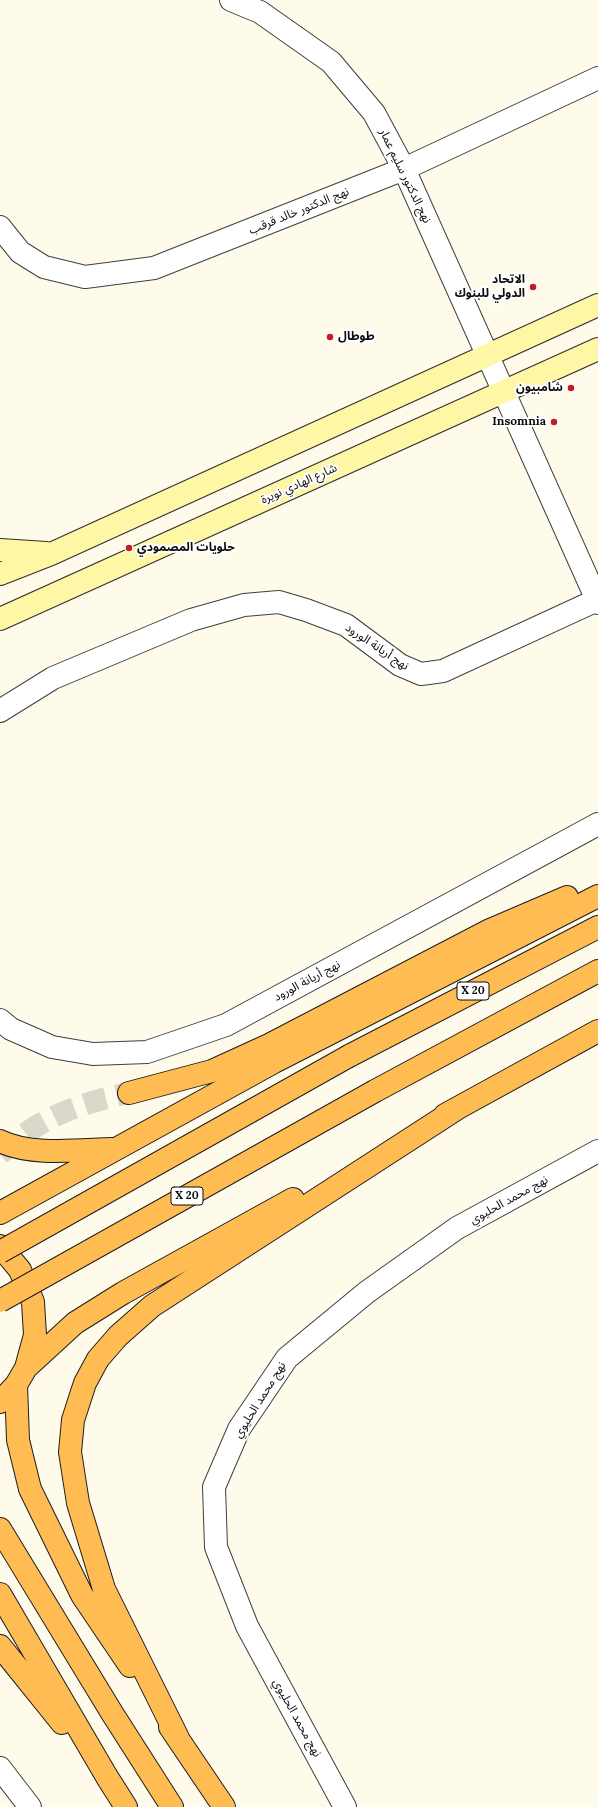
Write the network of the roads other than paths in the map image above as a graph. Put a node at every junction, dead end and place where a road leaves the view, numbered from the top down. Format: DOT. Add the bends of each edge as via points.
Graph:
graph roads {
  1 [pos="230,0"];
  2 [pos="262,6"];
  3 [pos="598,78"];
  4 [pos="404,169"];
  5 [pos="0,227"];
  6 [pos="598,305"];
  7 [pos="598,349"];
  8 [pos="488,356"];
  9 [pos="504,391"];
  10 [pos="0,550"];
  11 [pos="51,554"];
  12 [pos="0,574"];
  13 [pos="598,601"];
  14 [pos="0,619"];
  15 [pos="0,712"];
  16 [pos="598,824"];
  17 [pos="598,884"];
  18 [pos="598,896"];
  19 [pos="598,927"];
  20 [pos="598,971"];
  21 [pos="0,1020"];
  22 [pos="598,1031"];
  23 [pos="129,1092"];
  24 [pos="458,1108"];
  25 [pos="0,1141"];
  26 [pos="115,1149"];
  27 [pos="598,1151"];
  28 [pos="0,1213"];
  29 [pos="0,1246"];
  30 [pos="0,1252"];
  31 [pos="0,1301"];
  32 [pos="21,1376"];
  33 [pos="0,1402"];
  34 [pos="0,1529"];
  35 [pos="0,1594"];
  36 [pos="0,1646"];
  37 [pos="178,1738"];
  38 [pos="0,1768"];
  39 [pos="106,1777"];
  40 [pos="30,1807"];
  41 [pos="126,1807"];
  42 [pos="172,1807"];
  43 [pos="224,1807"];
  44 [pos="345,1807"];
  1 -- 2 [label="street, نهج الدكتور سليم عمار"];
  2 -- 4 [label="street, نهج الدكتور سليم عمار" via="331,62 374,113"];
  3 -- 4 [label="street, نهج الدكتور خالد قرقب"];
  4 -- 5 [label="street, نهج الدكتور خالد قرقب" via="154,268 85,277 44,267 20,252"];
  4 -- 8 [label="street, نهج الدكتور سليم عمار"];
  6 -- 8 [label="main road"];
  7 -- 9 [label="main road, شارع الهادي نويرة"];
  8 -- 9 [label="street, نهج الدكتور سليم عمار"];
  8 -- 11 [label="main road" via="432,379"];
  9 -- 13 [label="street, نهج أريانة الورود"];
  9 -- 14 [label="main road, شارع الهادي نويرة"];
  10 -- 11 [label="main road"];
  11 -- 12 [label="main road"];
  13 -- 15 [label="street, نهج أريانة الورود" via="443,671 421,674 400,665 346,624 279,602 244,605 190,620 53,678"];
  16 -- 21 [label="street, نهج أريانة الورود" via="226,1025 147,1052 93,1054 52,1047 11,1029"];
  17 -- 23 [label="highway" via="490,930 269,1045 212,1071"];
  18 -- 26 [label="highway" via="281,1059"];
  19 -- 30 [label="highway, X 20, bridge" via="349,1056"];
  20 -- 31 [label="highway, X 20, bridge" via="375,1091"];
  22 -- 24 [label="highway"];
  24 -- 32 [label="highway" via="123,1293 75,1323"];
  24 -- 37 [label="highway" via="152,1306 98,1358 85,1383 73,1420 70,1452 78,1503 104,1589"];
  25 -- 26 [label="highway" via="9,1145 56,1151"];
  26 -- 28 [label="highway"];
  27 -- 44 [label="street, نهج محمد الحليوي" via="457,1228 366,1292 287,1358 239,1429 214,1487 216,1546 247,1626"];
  29 -- 32 [label="highway" via="20,1270 33,1302 35,1335"];
  32 -- 33 [label="highway"];
  32 -- 37 [label="highway" via="18,1440 30,1489 82,1595"];
  34 -- 42 [label="highway" via="112,1714"];
  35 -- 39 [label="highway"];
  36 -- 39 [label="highway"];
  37 -- 43 [label="highway"];
  38 -- 40 [label="street"];
  39 -- 41 [label="highway"];
}
